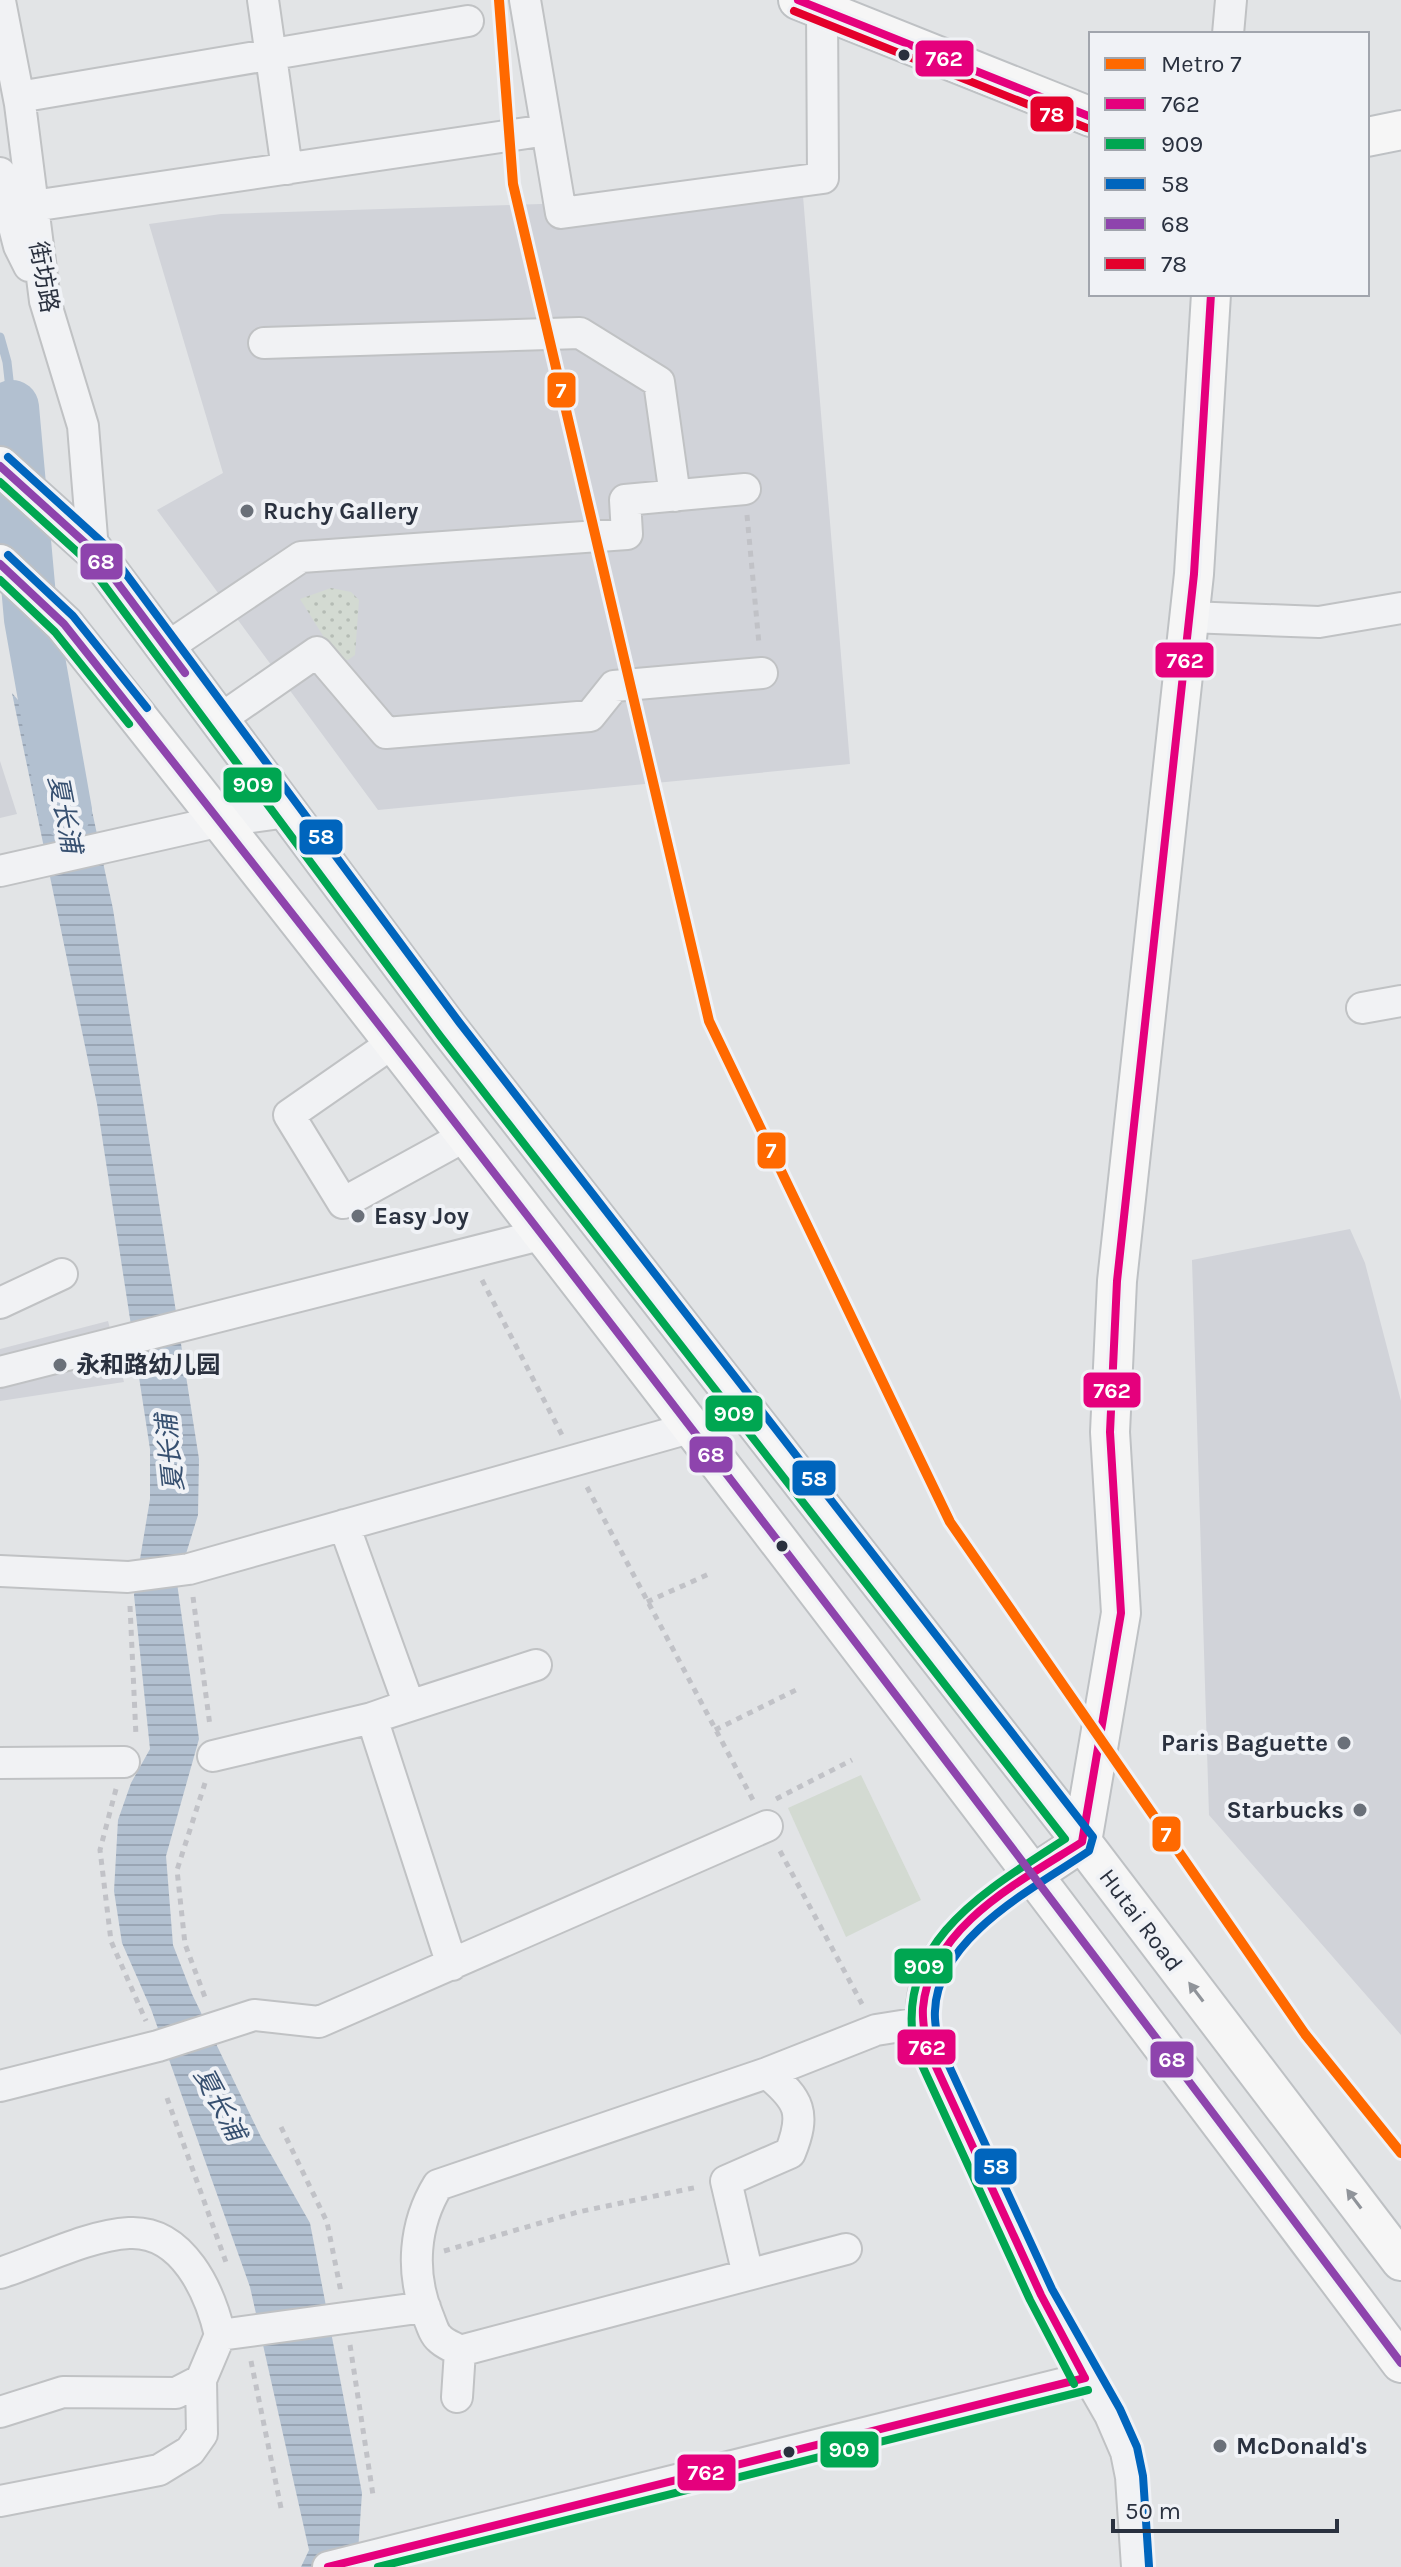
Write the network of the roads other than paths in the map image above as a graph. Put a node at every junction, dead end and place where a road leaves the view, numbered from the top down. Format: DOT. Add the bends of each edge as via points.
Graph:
graph roads {
  1 [pos="263,0"];
  2 [pos="525,0"];
  3 [pos="1231,0"];
  4 [pos="0,1"];
  5 [pos="810,5"];
  6 [pos="468,21"];
  7 [pos="1228,32"];
  8 [pos="270,52"];
  9 [pos="19,97"];
  10 [pos="1089,116"];
  11 [pos="547,130"];
  12 [pos="1401,130"];
  13 [pos="1369,137"];
  14 [pos="287,169"];
  15 [pos="0,173"];
  16 [pos="33,206"];
  17 [pos="1211,296"];
  18 [pos="45,301"];
  19 [pos="264,343"];
  20 [pos="0,466"];
  21 [pos="745,489"];
  22 [pos="675,496"];
  23 [pos="93,550"];
  24 [pos="0,564"];
  25 [pos="1401,608"];
  26 [pos="1189,617"];
  27 [pos="166,648"];
  28 [pos="762,673"];
  29 [pos="219,720"];
  30 [pos="288,812"];
  31 [pos="221,821"];
  32 [pos="0,871"];
  33 [pos="1401,1001"];
  34 [pos="1362,1008"];
  35 [pos="394,1042"];
  36 [pos="467,1135"];
  37 [pos="544,1234"];
  38 [pos="62,1274"];
  39 [pos="0,1303"];
  40 [pos="0,1372"];
  41 [pos="693,1427"];
  42 [pos="344,1525"];
  43 [pos="0,1571"];
  44 [pos="536,1665"];
  45 [pos="409,1705"];
  46 [pos="372,1718"];
  47 [pos="213,1756"];
  48 [pos="124,1762"];
  49 [pos="0,1763"];
  50 [pos="762,1818"];
  51 [pos="1082,1842"];
  52 [pos="1034,1874"];
  53 [pos="452,1965"];
  54 [pos="920,2023"];
  55 [pos="767,2073"];
  56 [pos="0,2086"];
  57 [pos="846,2249"];
  58 [pos="1401,2261"];
  59 [pos="0,2273"];
  60 [pos="748,2275"];
  61 [pos="425,2307"];
  62 [pos="232,2333"];
  63 [pos="460,2351"];
  64 [pos="1401,2363"];
  65 [pos="1085,2378"];
  66 [pos="201,2380"];
  67 [pos="457,2397"];
  68 [pos="0,2412"];
  69 [pos="0,2501"];
  70 [pos="328,2567"];
  71 [pos="1137,2567"];
  1 -- 8 [label="street"];
  2 -- 11 [label="street"];
  3 -- 7 [label="street"];
  4 -- 9 [label="street, 街坊路"];
  5 -- 10 [label="main road"];
  5 -- 11 [label="street" via="823,178 561,213"];
  6 -- 8 [label="street"];
  8 -- 9 [label="street"];
  8 -- 14 [label="street"];
  9 -- 16 [label="street, 街坊路"];
  11 -- 14 [label="street"];
  12 -- 13 [label="main road"];
  14 -- 16 [label="street"];
  15 -- 18 [label="street" via="19,246"];
  16 -- 18 [label="street, 街坊路"];
  17 -- 26 [label="main road"];
  18 -- 23 [label="street, 街坊路" via="83,426"];
  19 -- 22 [label="street" via="580,333 659,382"];
  20 -- 23 [label="main road, Hutai Road"];
  21 -- 22 [label="street"];
  22 -- 27 [label="street" via="625,500 627,534 301,557"];
  23 -- 27 [label="main road, Hutai Road"];
  24 -- 31 [label="main road" via="64,624"];
  25 -- 26 [label="street" via="1319,622"];
  26 -- 51 [label="main road" via="1117,1281 1110,1432 1121,1613"];
  27 -- 29 [label="main road, Hutai Road"];
  28 -- 29 [label="street" via="614,686 590,716 386,733 317,652"];
  29 -- 30 [label="main road, Hutai Road"];
  30 -- 31 [label="street"];
  30 -- 51 [label="main road, Hutai Road" via="458,1041"];
  31 -- 32 [label="street"];
  31 -- 35 [label="main road"];
  33 -- 34 [label="street"];
  35 -- 36 [label="main road"];
  35 -- 36 [label="street" via="289,1115 343,1203"];
  36 -- 37 [label="main road"];
  37 -- 40 [label="street"];
  37 -- 41 [label="main road"];
  38 -- 39 [label="street"];
  41 -- 42 [label="street"];
  41 -- 52 [label="main road"];
  42 -- 43 [label="street" via="189,1569 128,1577"];
  42 -- 45 [label="street"];
  44 -- 45 [label="street"];
  45 -- 46 [label="street"];
  46 -- 47 [label="street"];
  46 -- 53 [label="street"];
  48 -- 49 [label="street"];
  50 -- 53 [label="street"];
  51 -- 52 [label="main road"];
  58 -- 51 [label="main road, Hutai Road, one-way"];
  52 -- 54 [label="street" via="947,1943 929,1972"];
  52 -- 64 [label="main road"];
  53 -- 56 [label="street" via="319,2022 254,2015 158,2046"];
  54 -- 55 [label="street" via="876,2030"];
  54 -- 65 [label="street" via="1041,2295"];
  55 -- 60 [label="street" via="797,2104 800,2128 790,2153 726,2181"];
  55 -- 61 [label="street" via="438,2185 424,2207 418,2235"];
  57 -- 60 [label="street"];
  59 -- 62 [label="street" via="131,2233 155,2239 168,2243 194,2271"];
  60 -- 63 [label="street"];
  61 -- 62 [label="street"];
  61 -- 63 [label="street" via="437,2338"];
  62 -- 66 [label="street"];
  63 -- 67 [label="street"];
  65 -- 70 [label="street"];
  65 -- 71 [label="street" via="1126,2452"];
  66 -- 68 [label="street" via="176,2393 63,2392"];
  66 -- 69 [label="street" via="202,2434 190,2451 159,2470"];
}
